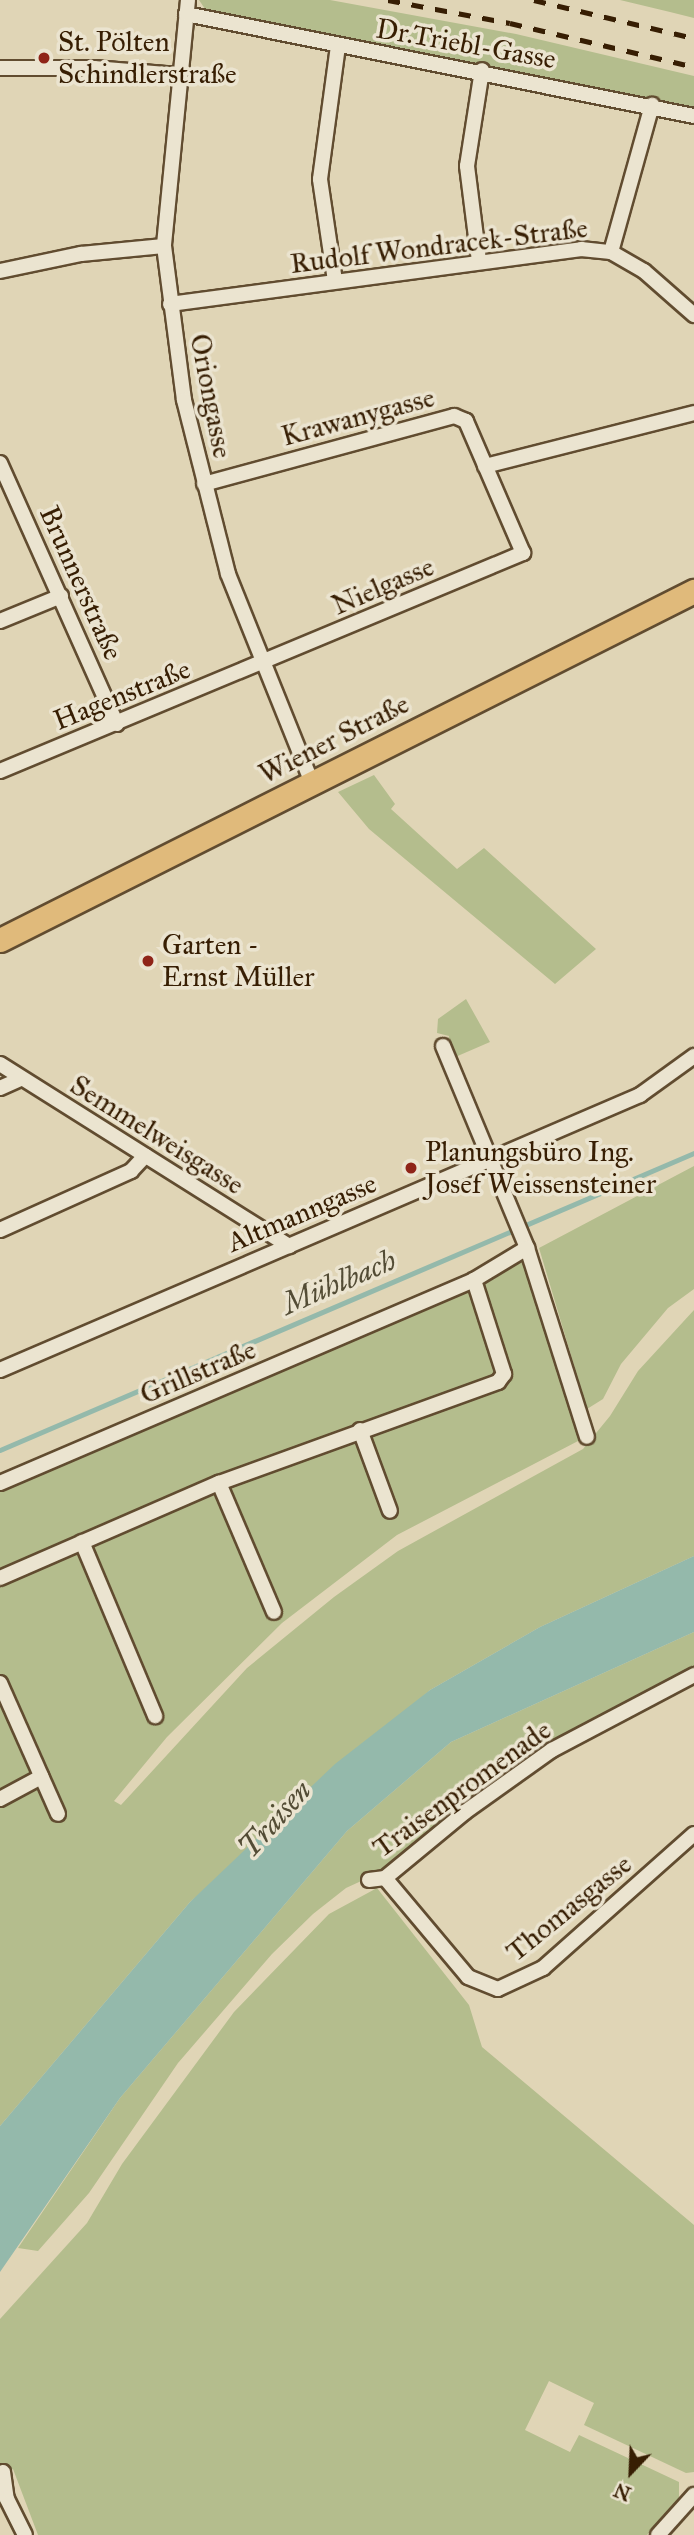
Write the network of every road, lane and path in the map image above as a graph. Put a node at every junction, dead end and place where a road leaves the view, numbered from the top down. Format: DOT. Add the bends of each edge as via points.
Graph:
graph roads {
  1 [pos="187,7"];
  2 [pos="338,45"];
  3 [pos="0,68"];
  4 [pos="482,70"];
  5 [pos="177,75"];
  6 [pos="652,105"];
  7 [pos="694,116"];
  8 [pos="164,246"];
  9 [pos="611,252"];
  10 [pos="479,261"];
  11 [pos="0,271"];
  12 [pos="335,281"];
  13 [pos="170,304"];
  14 [pos="694,315"];
  15 [pos="694,413"];
  16 [pos="0,463"];
  17 [pos="485,466"];
  18 [pos="204,484"];
  19 [pos="523,554"];
  20 [pos="694,591"];
  21 [pos="61,596"];
  22 [pos="0,621"];
  23 [pos="262,664"];
  24 [pos="117,724"];
  25 [pos="0,771"];
  26 [pos="312,783"];
  27 [pos="0,940"];
  28 [pos="443,1046"];
  29 [pos="694,1056"];
  30 [pos="0,1065"];
  31 [pos="20,1079"];
  32 [pos="0,1088"];
  33 [pos="145,1156"];
  34 [pos="491,1159"];
  35 [pos="0,1230"];
  36 [pos="289,1246"];
  37 [pos="527,1248"];
  38 [pos="474,1280"];
  39 [pos="0,1370"];
  40 [pos="359,1430"];
  41 [pos="587,1437"];
  42 [pos="0,1483"];
  43 [pos="219,1483"];
  44 [pos="390,1511"];
  45 [pos="82,1542"];
  46 [pos="0,1578"];
  47 [pos="274,1612"];
  48 [pos="694,1675"];
  49 [pos="0,1683"];
  50 [pos="155,1716"];
  51 [pos="41,1777"];
  52 [pos="0,1799"];
  53 [pos="58,1814"];
  54 [pos="694,1835"];
  55 [pos="385,1878"];
  56 [pos="369,1880"];
  57 [pos="3,2472"];
  58 [pos="694,2495"];
  59 [pos="25,2535"];
  60 [pos="658,2535"];
  1 -- 2 [label="street, Dr.Triebl-Gasse"];
  1 -- 5 [label="street, Oriongasse"];
  2 -- 4 [label="street, Dr.Triebl-Gasse"];
  2 -- 12 [label="street" via="320,148"];
  3 -- 5 [label="street" via="94,68"];
  4 -- 6 [label="street, Dr.Triebl-Gasse"];
  4 -- 10 [label="street" via="467,166"];
  5 -- 8 [label="street, Oriongasse"];
  6 -- 7 [label="street, Dr.Triebl-Gasse"];
  6 -- 9 [label="street"];
  8 -- 11 [label="street" via="81,254"];
  8 -- 13 [label="street, Oriongasse"];
  9 -- 10 [label="street, Rudolf Wondracek-Straße" via="580,249"];
  9 -- 14 [label="street, Rudolf Wondracek-Straße" via="644,271"];
  10 -- 12 [label="street, Rudolf Wondracek-Straße"];
  12 -- 13 [label="street, Rudolf Wondracek-Straße"];
  13 -- 18 [label="street, Oriongasse" via="184,400"];
  15 -- 17 [label="street"];
  16 -- 21 [label="street, Brunnerstraße"];
  17 -- 18 [label="street, Krawanygasse" via="466,421 454,416"];
  17 -- 19 [label="street, Krawanygasse"];
  18 -- 23 [label="street, Oriongasse" via="228,574"];
  19 -- 23 [label="street, Nielgasse"];
  20 -- 26 [label="main road, Wiener Straße"];
  21 -- 22 [label="street"];
  21 -- 24 [label="street, Brunnerstraße"];
  23 -- 24 [label="street, Hagenstraße"];
  23 -- 26 [label="street, Oriongasse"];
  24 -- 25 [label="street, Hagenstraße"];
  26 -- 27 [label="main road, Wiener Straße"];
  28 -- 34 [label="street"];
  29 -- 34 [label="street, Altmanngasse" via="639,1095"];
  30 -- 31 [label="street, Semmelweisgasse"];
  31 -- 32 [label="street"];
  31 -- 33 [label="street, Semmelweisgasse"];
  33 -- 35 [label="street" via="131,1171"];
  33 -- 36 [label="street, Semmelweisgasse"];
  34 -- 36 [label="street, Altmanngasse"];
  34 -- 37 [label="street"];
  36 -- 39 [label="street, Altmanngasse"];
  37 -- 38 [label="street, Grillstraße"];
  37 -- 41 [label="street"];
  38 -- 40 [label="street" via="504,1374 498,1382"];
  38 -- 42 [label="street, Grillstraße"];
  40 -- 43 [label="street"];
  40 -- 44 [label="street"];
  43 -- 45 [label="street"];
  43 -- 47 [label="street"];
  45 -- 46 [label="street"];
  45 -- 50 [label="street"];
  48 -- 55 [label="street, Traisenpromenade" via="552,1750 465,1812"];
  49 -- 51 [label="street"];
  51 -- 52 [label="street"];
  51 -- 53 [label="street"];
  54 -- 55 [label="street, Thomasgasse" via="543,1968 498,1989 468,1977"];
  55 -- 56 [label="street, Traisenpromenade"];
  57 -- 59 [label="street" via="7,2499"];
  58 -- 60 [label="street"];
}
